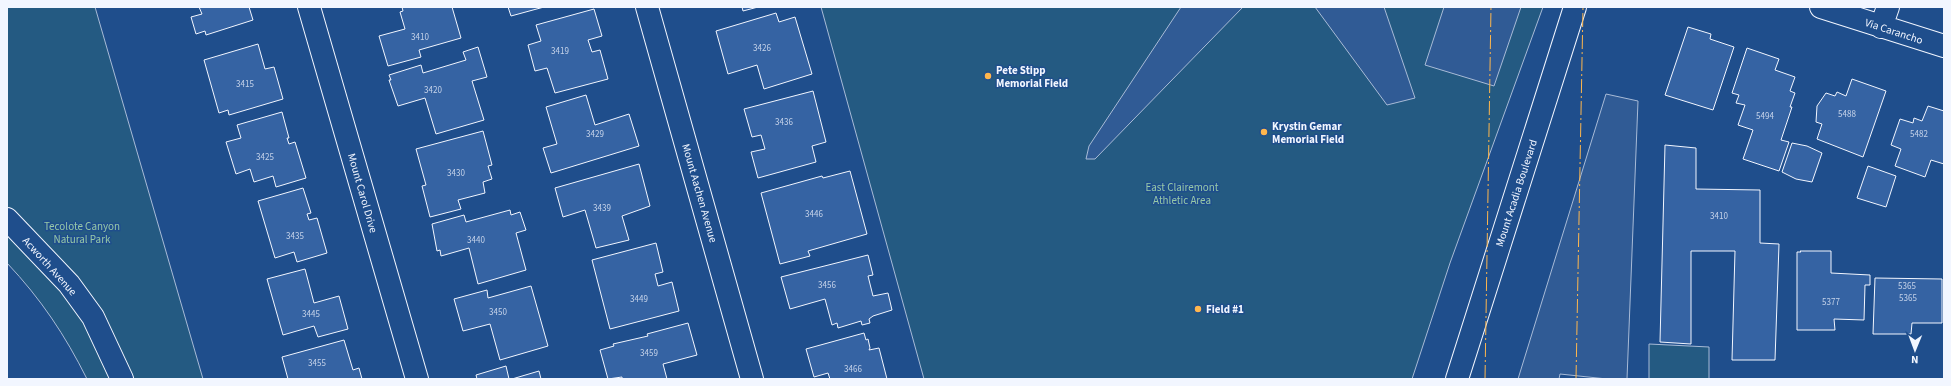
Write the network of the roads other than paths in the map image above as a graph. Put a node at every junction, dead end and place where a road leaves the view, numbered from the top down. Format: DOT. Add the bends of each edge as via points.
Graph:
graph roads {
  1 [pos="309,7"];
  2 [pos="647,7"];
  3 [pos="1575,7"];
  4 [pos="1821,7"];
  5 [pos="1885,17"];
  6 [pos="1944,46"];
  7 [pos="7,219"];
  8 [pos="122,379"];
  9 [pos="417,379"];
  10 [pos="752,379"];
  11 [pos="1457,379"];
  1 -- 9 [label="street, Mount Carol Drive"];
  2 -- 10 [label="street, Mount Aachen Avenue"];
  3 -- 11 [label="street, Mount Acadia Boulevard"];
  4 -- 5 [label="street, Via Carancho"];
  5 -- 6 [label="street, Via Carancho"];
  7 -- 8 [label="street, Acworth Avenue" via="69,284 93,317"];
}
